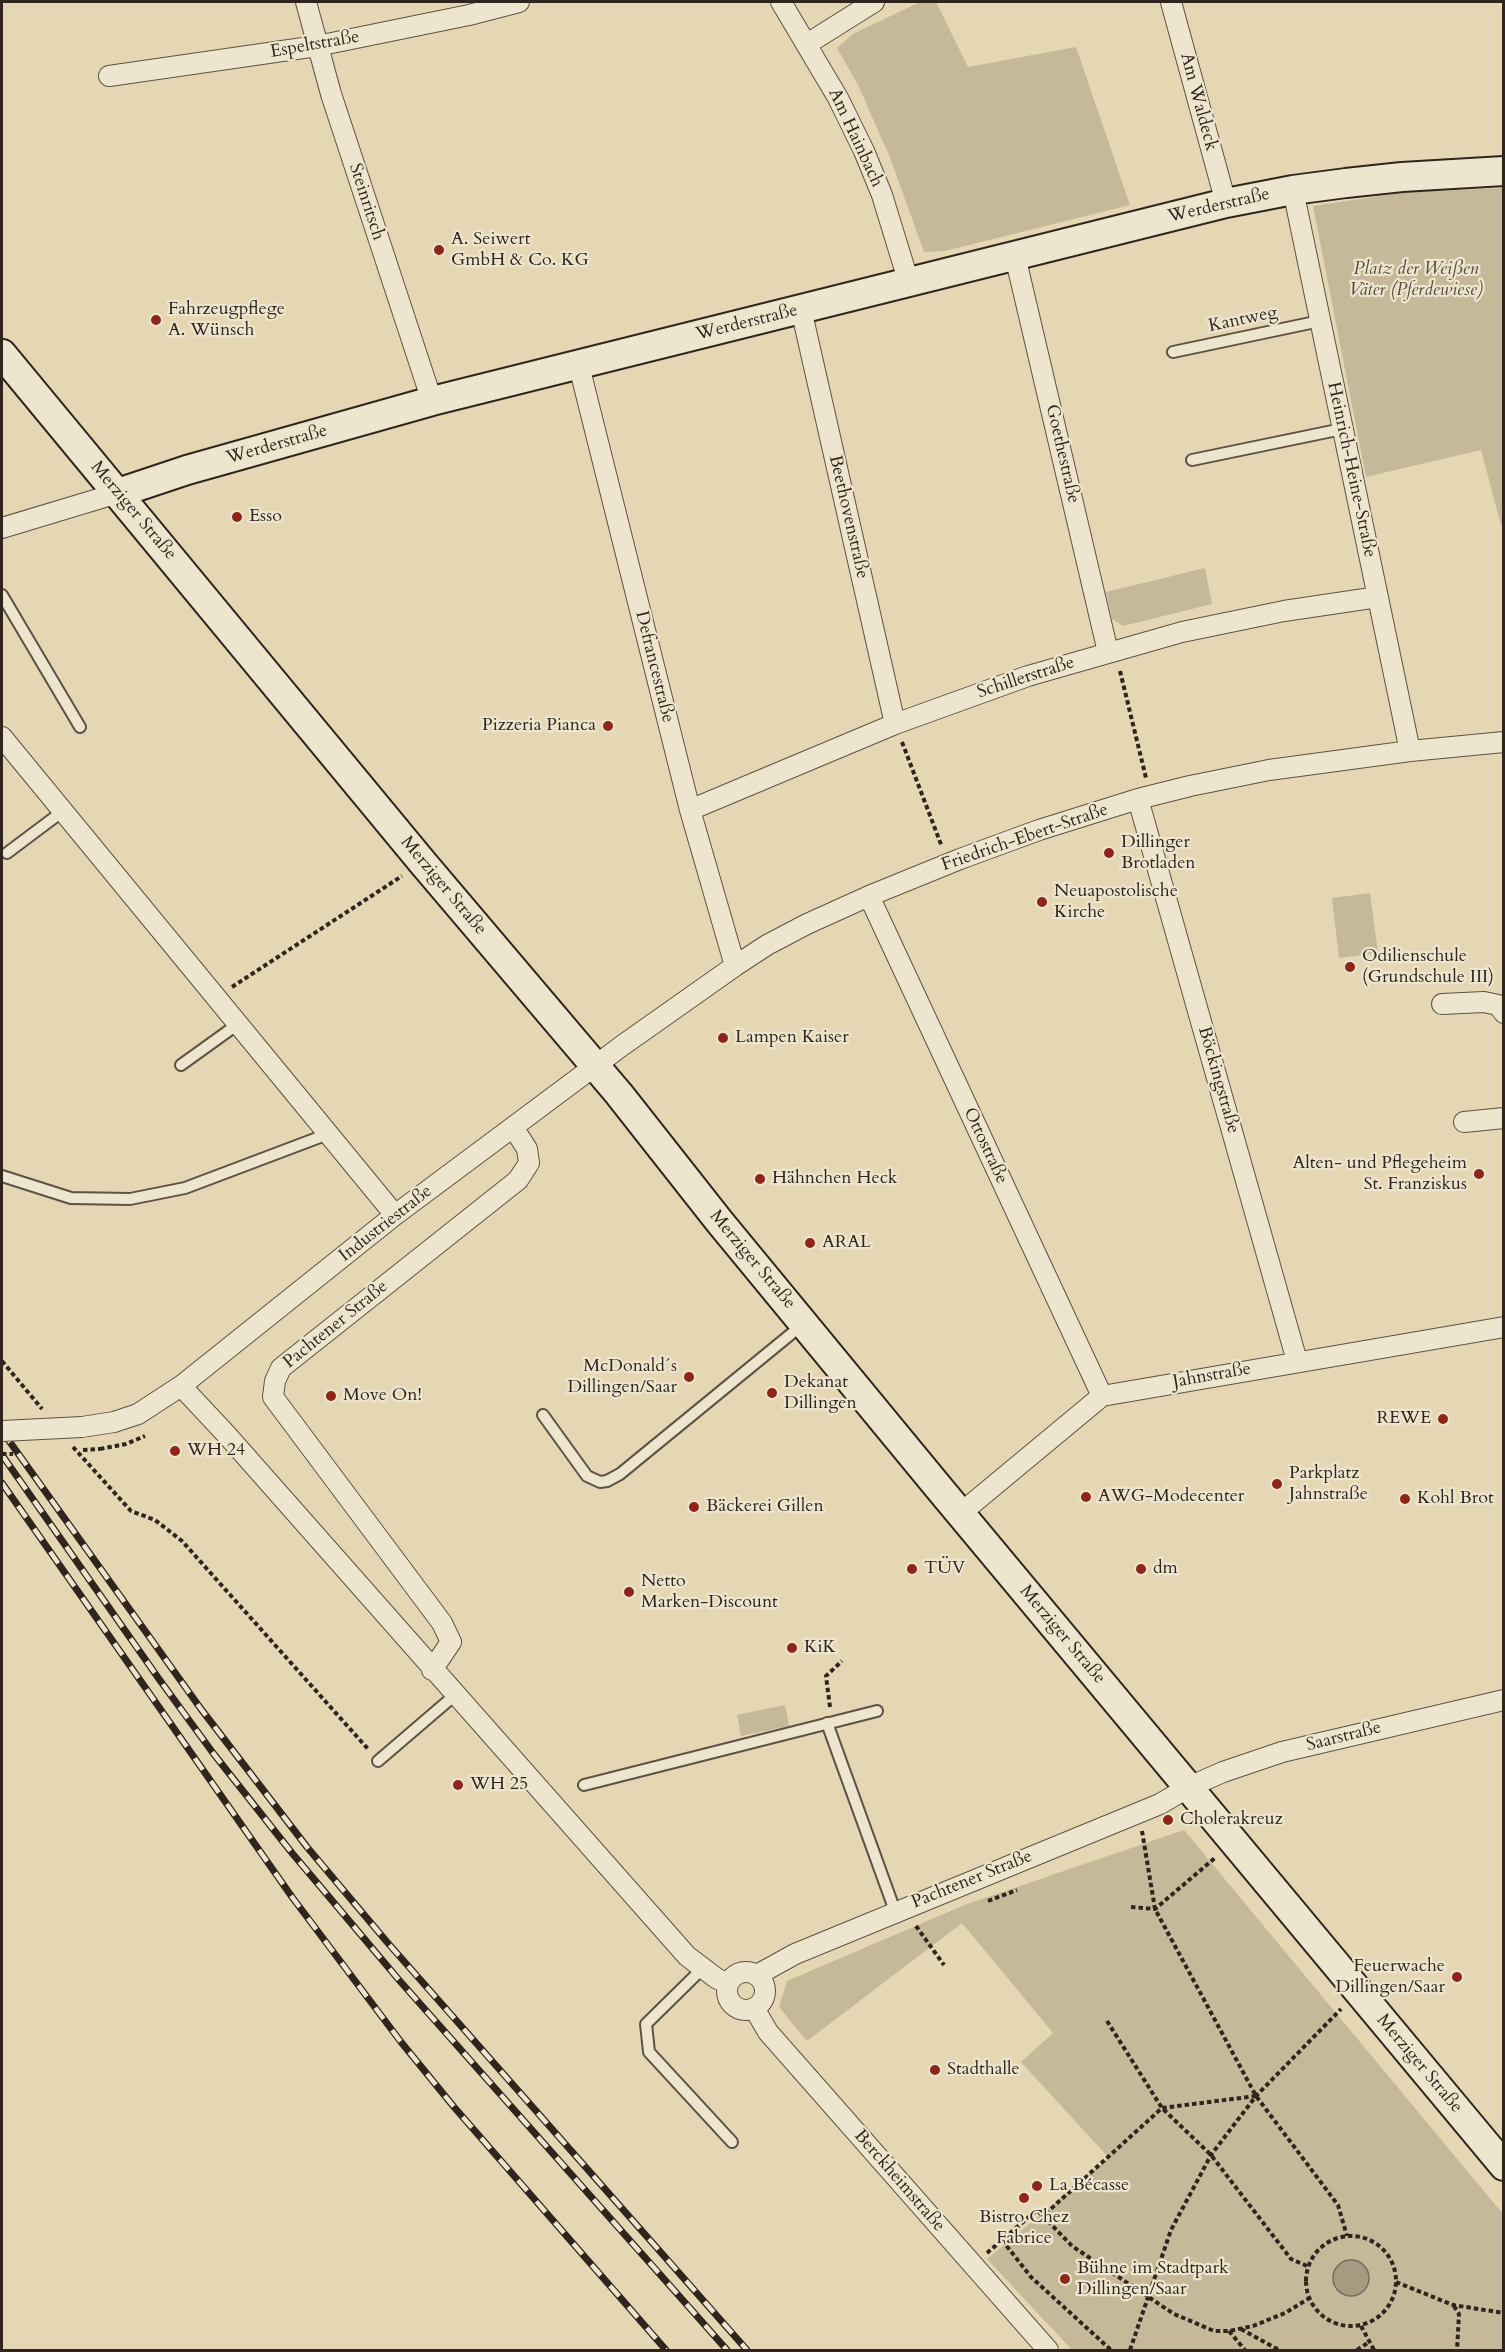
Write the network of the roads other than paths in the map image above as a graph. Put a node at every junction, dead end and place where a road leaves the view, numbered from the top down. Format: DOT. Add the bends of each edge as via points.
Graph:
graph roads {
  1 [pos="306,2"];
  2 [pos="519,2"];
  3 [pos="781,2"];
  4 [pos="874,2"];
  5 [pos="1171,2"];
  6 [pos="807,44"];
  7 [pos="317,46"];
  8 [pos="109,76"];
  9 [pos="1503,171"];
  10 [pos="1293,190"];
  11 [pos="1226,203"];
  12 [pos="1016,256"];
  13 [pos="909,283"];
  14 [pos="801,309"];
  15 [pos="1320,321"];
  16 [pos="1173,352"];
  17 [pos="2,354"];
  18 [pos="579,366"];
  19 [pos="432,401"];
  20 [pos="1342,429"];
  21 [pos="1192,460"];
  22 [pos="118,494"];
  23 [pos="2,528"];
  24 [pos="2,595"];
  25 [pos="1378,597"];
  26 [pos="1111,651"];
  27 [pos="895,724"];
  28 [pos="80,727"];
  29 [pos="2,737"];
  30 [pos="1503,741"];
  31 [pos="1410,751"];
  32 [pos="1144,798"];
  33 [pos="690,810"];
  34 [pos="63,811"];
  35 [pos="7,853"];
  36 [pos="869,896"];
  37 [pos="735,966"];
  38 [pos="1442,1004"];
  39 [pos="1503,1013"];
  40 [pos="238,1024"];
  41 [pos="181,1065"];
  42 [pos="594,1066"];
  43 [pos="1503,1118"];
  44 [pos="1464,1122"];
  45 [pos="513,1127"];
  46 [pos="328,1134"];
  47 [pos="2,1176"];
  48 [pos="396,1215"];
  49 [pos="804,1323"];
  50 [pos="1503,1327"];
  51 [pos="1297,1361"];
  52 [pos="181,1386"];
  53 [pos="1102,1396"];
  54 [pos="543,1415"];
  55 [pos="2,1431"];
  56 [pos="961,1513"];
  57 [pos="432,1670"];
  58 [pos="455,1695"];
  59 [pos="1503,1700"];
  60 [pos="877,1710"];
  61 [pos="830,1722"];
  62 [pos="378,1761"];
  63 [pos="584,1785"];
  64 [pos="1189,1787"];
  65 [pos="896,1911"];
  66 [pos="702,1969"];
  67 [pos="757,1975"];
  68 [pos="728,1984"];
  69 [pos="754,2008"];
  70 [pos="732,2142"];
  71 [pos="1503,2166"];
  72 [pos="1048,2350"];
  1 -- 7 [label="street, Steinritsch"];
  2 -- 7 [label="street, Espeltstraße"];
  3 -- 6 [label="street, Am Hainbach"];
  4 -- 6 [label="street"];
  5 -- 11 [label="street, Am Waldeck"];
  6 -- 13 [label="street, Am Hainbach" via="864,151"];
  7 -- 8 [label="street, Espeltstraße"];
  7 -- 19 [label="street, Steinritsch"];
  9 -- 10 [label="main road, Werderstraße" via="1402,177"];
  10 -- 11 [label="main road, Werderstraße"];
  10 -- 15 [label="street, Heinrich-Heine-Straße"];
  11 -- 12 [label="main road, Werderstraße"];
  12 -- 13 [label="main road, Werderstraße"];
  12 -- 26 [label="street, Goethestraße"];
  13 -- 14 [label="main road, Werderstraße"];
  14 -- 18 [label="main road, Werderstraße"];
  14 -- 27 [label="street, Beethovenstraße"];
  15 -- 16 [label="lane, Kantweg"];
  15 -- 20 [label="street, Heinrich-Heine-Straße"];
  17 -- 22 [label="main road, Merziger Straße"];
  18 -- 19 [label="main road, Werderstraße"];
  18 -- 33 [label="street, Defrancestraße"];
  19 -- 22 [label="main road, Werderstraße" via="187,470"];
  20 -- 21 [label="lane"];
  20 -- 25 [label="street, Heinrich-Heine-Straße"];
  22 -- 23 [label="street, Werderstraße"];
  22 -- 42 [label="main road, Merziger Straße"];
  24 -- 28 [label="lane"];
  25 -- 26 [label="street, Schillerstraße" via="1182,632"];
  25 -- 31 [label="street, Heinrich-Heine-Straße"];
  26 -- 27 [label="street, Schillerstraße"];
  27 -- 33 [label="street, Schillerstraße"];
  29 -- 34 [label="street"];
  30 -- 31 [label="street, Friedrich-Ebert-Straße"];
  31 -- 32 [label="street, Friedrich-Ebert-Straße" via="1269,770"];
  32 -- 36 [label="street, Friedrich-Ebert-Straße" via="1039,830"];
  32 -- 51 [label="street, Böckingstraße"];
  33 -- 37 [label="street, Defrancestraße"];
  34 -- 35 [label="lane"];
  34 -- 40 [label="street"];
  36 -- 37 [label="street, Friedrich-Ebert-Straße" via="777,940"];
  36 -- 53 [label="street, Ottostraße"];
  37 -- 42 [label="street, Friedrich-Ebert-Straße"];
  38 -- 39 [label="street" via="1484,1002 1498,1005"];
  40 -- 41 [label="lane"];
  40 -- 46 [label="street"];
  42 -- 45 [label="street, Industriestraße"];
  42 -- 49 [label="main road, Merziger Straße"];
  43 -- 44 [label="street"];
  45 -- 48 [label="street, Industriestraße"];
  45 -- 57 [label="street, Pachtener Straße" via="527,1149 529,1163 518,1180 281,1368 274,1381 273,1397 442,1623 451,1642"];
  46 -- 47 [label="lane" via="185,1188 130,1199 71,1198"];
  46 -- 48 [label="street"];
  48 -- 52 [label="street, Industriestraße"];
  49 -- 54 [label="lane" via="608,1481 587,1476"];
  49 -- 56 [label="main road, Merziger Straße"];
  50 -- 51 [label="street, Jahnstraße"];
  51 -- 53 [label="street, Jahnstraße"];
  52 -- 55 [label="street, Industriestraße, bridge" via="138,1414 114,1422"];
  52 -- 57 [label="street"];
  53 -- 56 [label="street, Jahnstraße"];
  56 -- 64 [label="main road, Merziger Straße"];
  57 -- 58 [label="street"];
  58 -- 62 [label="lane"];
  58 -- 66 [label="street"];
  59 -- 64 [label="street, Saarstraße" via="1282,1752"];
  60 -- 61 [label="lane"];
  61 -- 63 [label="lane"];
  61 -- 65 [label="lane"];
  64 -- 65 [label="street, Pachtener Straße" via="1160,1804"];
  64 -- 71 [label="main road, Merziger Straße"];
  65 -- 67 [label="street, Pachtener Straße" via="795,1954"];
  66 -- 68 [label="street"];
  66 -- 70 [label="lane" via="646,2024 649,2052"];
  67 -- 68 [label="street" via="740,1972"];
  67 -- 69 [label="street" via="765,1992"];
  68 -- 69 [label="street" via="731,2002 741,2009"];
  69 -- 72 [label="street, Berckheimstraße" via="768,2032"];
}
